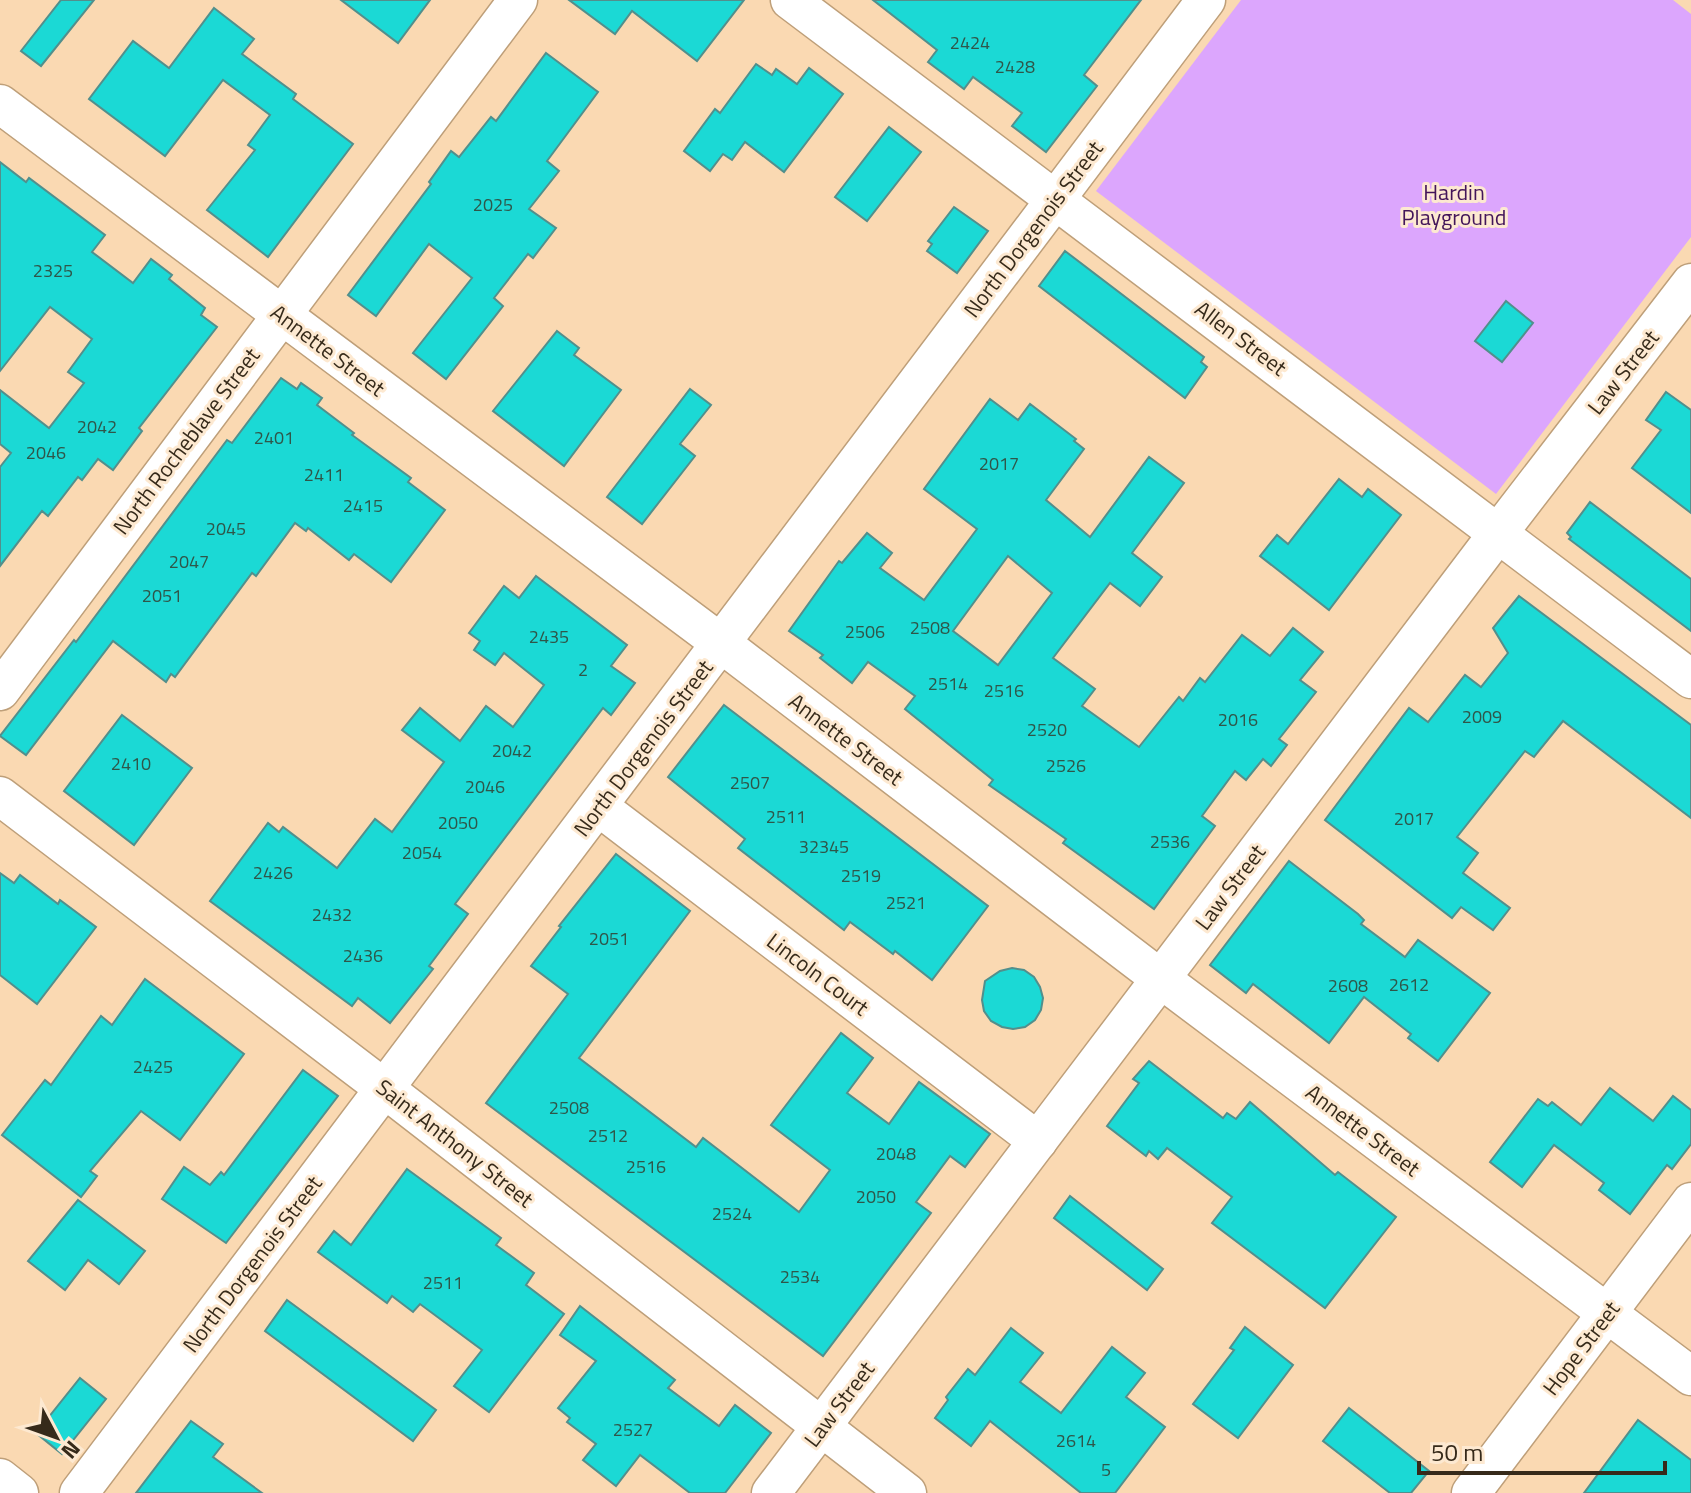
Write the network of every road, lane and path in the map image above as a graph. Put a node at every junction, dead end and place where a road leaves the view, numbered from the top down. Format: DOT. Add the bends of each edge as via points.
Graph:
graph roads {
  1 [pos="518,0"];
  2 [pos="790,0"];
  3 [pos="1206,0"];
  4 [pos="0,104"];
  5 [pos="1055,199"];
  6 [pos="1691,283"];
  7 [pos="281,314"];
  8 [pos="1499,532"];
  9 [pos="722,644"];
  10 [pos="1691,679"];
  11 [pos="0,691"];
  12 [pos="0,796"];
  13 [pos="599,807"];
  14 [pos="1161,979"];
  15 [pos="385,1089"];
  16 [pos="1038,1141"];
  17 [pos="1691,1202"];
  18 [pos="1608,1312"];
  19 [pos="1691,1376"];
  20 [pos="821,1428"];
  21 [pos="0,1478"];
  22 [pos="19,1493"];
  23 [pos="79,1493"];
  24 [pos="771,1493"];
  25 [pos="907,1493"];
  26 [pos="1471,1493"];
  1 -- 7 [label="street, North Rocheblave Street"];
  2 -- 5 [label="street, Allen Street"];
  3 -- 5 [label="street, North Dorgenois Street"];
  4 -- 7 [label="street, Annette Street"];
  5 -- 8 [label="street, Allen Street"];
  5 -- 9 [label="street, North Dorgenois Street"];
  6 -- 8 [label="street, Law Street"];
  7 -- 9 [label="street, Annette Street"];
  7 -- 11 [label="street, North Rocheblave Street"];
  8 -- 10 [label="street, Allen Street"];
  8 -- 14 [label="street, Law Street"];
  9 -- 13 [label="street, North Dorgenois Street"];
  9 -- 14 [label="street, Annette Street"];
  12 -- 15 [label="street, Saint Anthony Street"];
  13 -- 15 [label="street, North Dorgenois Street"];
  13 -- 16 [label="street, Lincoln Court"];
  14 -- 16 [label="street, Law Street"];
  14 -- 18 [label="street, Annette Street"];
  15 -- 20 [label="street, Saint Anthony Street"];
  15 -- 23 [label="street, North Dorgenois Street"];
  16 -- 20 [label="street, Law Street"];
  17 -- 18 [label="street, Hope Street"];
  18 -- 19 [label="street, Annette Street"];
  18 -- 26 [label="street, Hope Street"];
  20 -- 24 [label="street, Law Street"];
  20 -- 25 [label="street, Saint Anthony Street"];
  21 -- 22 [label="street"];
}
